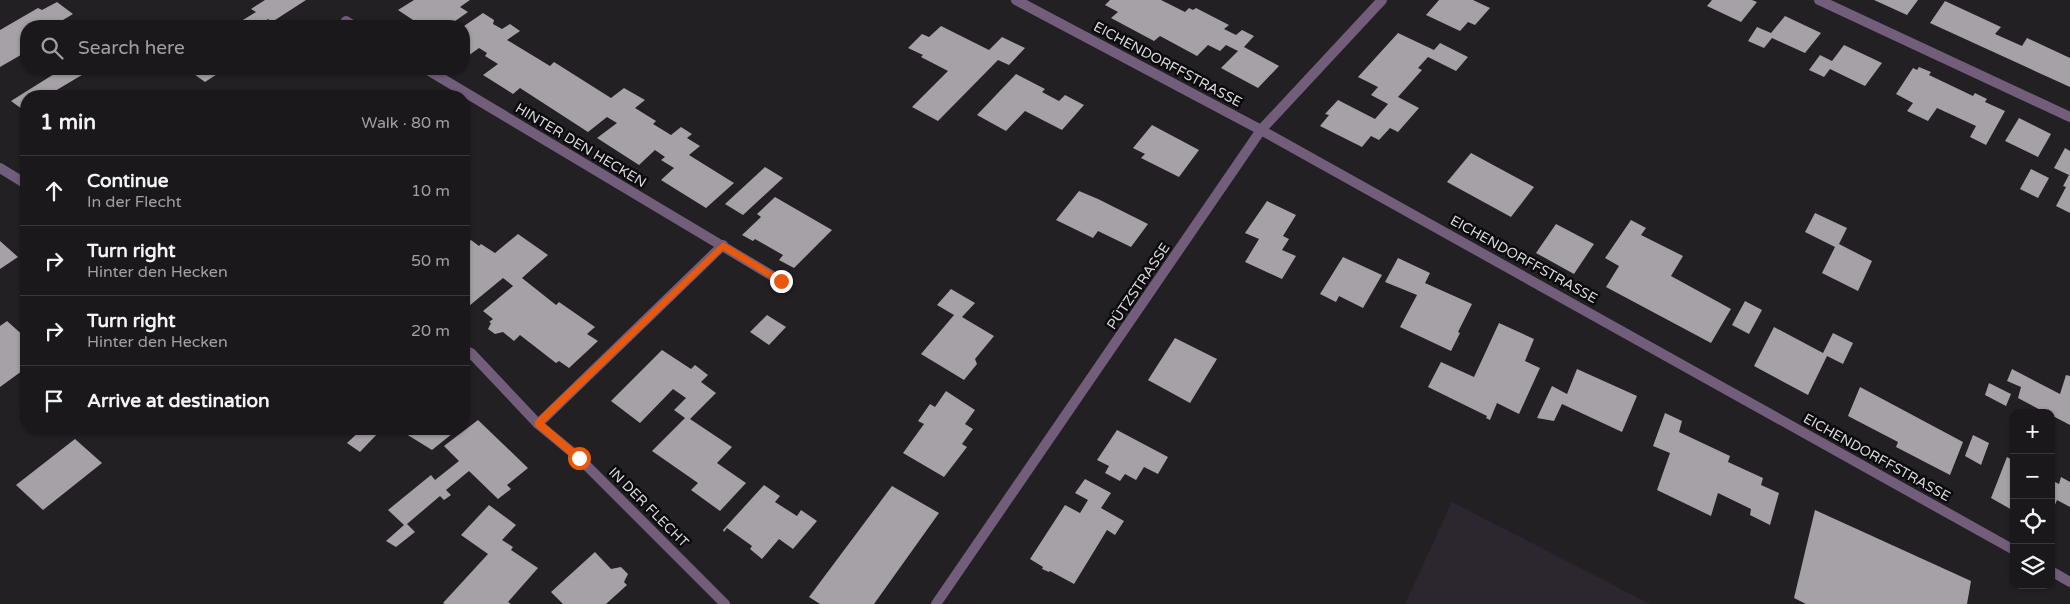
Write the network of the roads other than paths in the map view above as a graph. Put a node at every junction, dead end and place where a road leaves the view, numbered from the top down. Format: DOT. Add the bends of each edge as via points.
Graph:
graph roads {
  1 [pos="1016,0"];
  2 [pos="1382,0"];
  3 [pos="1818,0"];
  4 [pos="436,75"];
  5 [pos="461,90"];
  6 [pos="470,95"];
  7 [pos="2070,117"];
  8 [pos="1261,130"];
  9 [pos="0,168"];
  10 [pos="20,180"];
  11 [pos="723,245"];
  12 [pos="781,281"];
  13 [pos="470,353"];
  14 [pos="538,424"];
  15 [pos="2010,548"];
  16 [pos="2055,573"];
  17 [pos="2070,582"];
  18 [pos="725,604"];
  19 [pos="936,604"];
  1 -- 8 [label="street, EICHENDORFFSTRASSE"];
  2 -- 8 [label="street, PÜTZSTRASSE"];
  3 -- 7 [label="street"];
  4 -- 5 [label="street, HINTER DEN HECKEN"];
  6 -- 11 [label="street, HINTER DEN HECKEN"];
  8 -- 15 [label="street, EICHENDORFFSTRASSE"];
  8 -- 19 [label="street, PÜTZSTRASSE"];
  9 -- 10 [label="street"];
  11 -- 12 [label="street, HINTER DEN HECKEN"];
  11 -- 14 [label="street"];
  13 -- 14 [label="street, IN DER FLECHT"];
  14 -- 18 [label="street, IN DER FLECHT" via="579,458"];
  16 -- 17 [label="street"];
}
